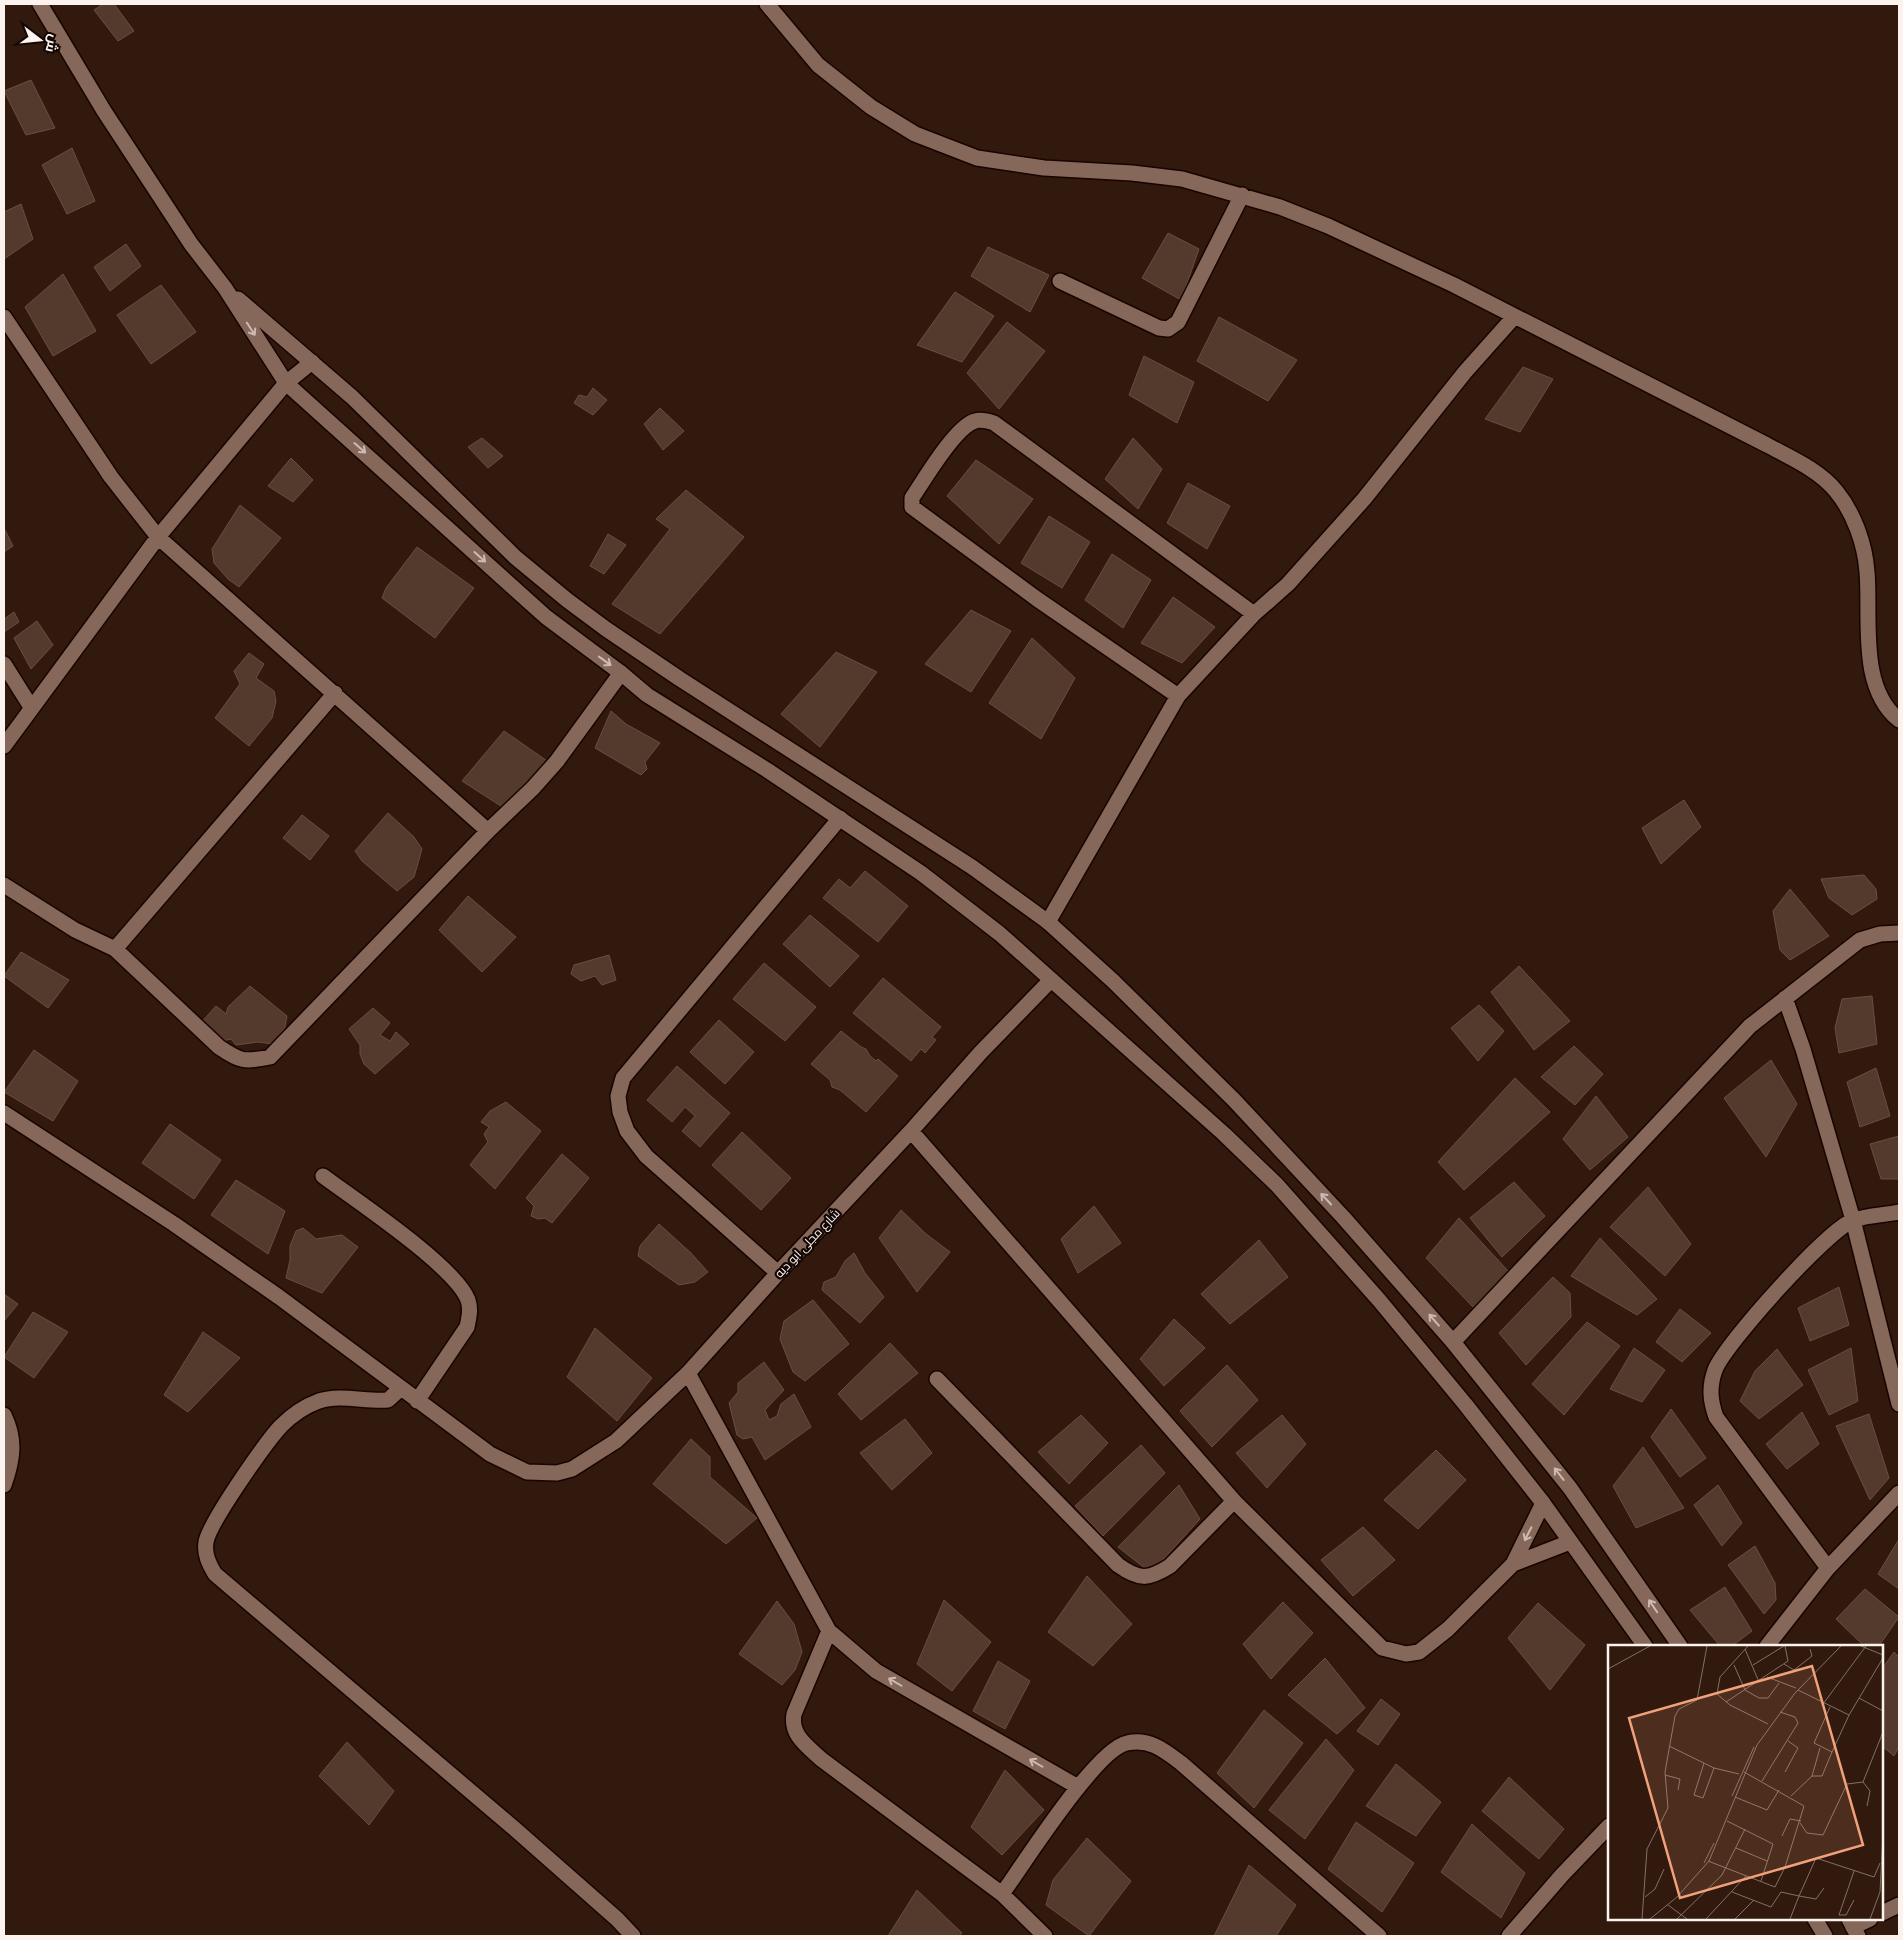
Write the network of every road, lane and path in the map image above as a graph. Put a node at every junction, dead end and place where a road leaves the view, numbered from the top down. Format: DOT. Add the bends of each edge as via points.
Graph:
graph roads {
  1 [pos="40,4"];
  2 [pos="767,4"];
  3 [pos="1242,195"];
  4 [pos="1060,282"];
  5 [pos="225,288"];
  6 [pos="4,317"];
  7 [pos="1514,317"];
  8 [pos="312,362"];
  9 [pos="286,383"];
  10 [pos="158,537"];
  11 [pos="1254,614"];
  12 [pos="4,664"];
  13 [pos="621,673"];
  14 [pos="335,693"];
  15 [pos="1178,696"];
  16 [pos="31,707"];
  17 [pos="1899,720"];
  18 [pos="4,746"];
  19 [pos="840,818"];
  20 [pos="488,831"];
  21 [pos="4,885"];
  22 [pos="1048,922"];
  23 [pos="1899,933"];
  24 [pos="115,949"];
  25 [pos="1051,980"];
  26 [pos="1785,998"];
  27 [pos="4,1113"];
  28 [pos="911,1132"];
  29 [pos="323,1176"];
  30 [pos="1899,1212"];
  31 [pos="1343,1217"];
  32 [pos="1853,1220"];
  33 [pos="1323,1237"];
  34 [pos="778,1273"];
  35 [pos="1453,1342"];
  36 [pos="688,1373"];
  37 [pos="1895,1377"];
  38 [pos="937,1379"];
  39 [pos="401,1388"];
  40 [pos="417,1401"];
  41 [pos="1899,1404"];
  42 [pos="4,1415"];
  43 [pos="4,1485"];
  44 [pos="1899,1493"];
  45 [pos="1234,1501"];
  46 [pos="1543,1503"];
  47 [pos="1570,1542"];
  48 [pos="1513,1564"];
  49 [pos="1828,1568"];
  50 [pos="829,1631"];
  51 [pos="1644,1645"];
  52 [pos="1679,1645"];
  53 [pos="1768,1645"];
  54 [pos="1078,1787"];
  55 [pos="1608,1827"];
  56 [pos="1002,1894"];
  57 [pos="1899,1905"];
  58 [pos="1883,1913"];
  59 [pos="1816,1920"];
  60 [pos="1868,1920"];
  61 [pos="1853,1927"];
  62 [pos="633,1936"];
  63 [pos="1045,1936"];
  64 [pos="1379,1936"];
  65 [pos="1509,1936"];
  66 [pos="1825,1936"];
  1 -- 5 [label="street" via="104,111 191,244"];
  2 -- 3 [label="street" via="818,65 871,107 915,134 977,158 1044,168 1182,179"];
  3 -- 4 [label="street" via="1178,322 1168,329 1159,328"];
  3 -- 7 [label="street" via="1328,226"];
  5 -- 8 [label="street"];
  5 -- 9 [label="street, one-way"];
  6 -- 10 [label="street" via="111,477"];
  7 -- 11 [label="street" via="1364,499 1288,584"];
  7 -- 17 [label="street" via="1774,449 1816,473 1835,490 1847,506 1862,543 1867,572 1867,631 1877,685 1885,703"];
  8 -- 9 [label="street"];
  8 -- 22 [label="street" via="385,428 516,557 567,600 680,679 972,867"];
  9 -- 10 [label="street"];
  9 -- 13 [label="street, one-way" via="546,617"];
  10 -- 14 [label="street"];
  10 -- 16 [label="street"];
  11 -- 15 [label="street"];
  11 -- 15 [label="street" via="994,423 976,420 966,425 912,498 912,507 1037,599"];
  12 -- 16 [label="street"];
  13 -- 19 [label="street" via="647,695"];
  13 -- 20 [label="street" via="557,761"];
  14 -- 20 [label="street"];
  14 -- 24 [label="street"];
  15 -- 22 [label="street"];
  16 -- 18 [label="street"];
  19 -- 25 [label="street" via="1000,934"];
  19 -- 34 [label="street" via="623,1078 618,1096 627,1131 646,1156"];
  20 -- 24 [label="street" via="270,1057 237,1060"];
  21 -- 24 [label="street" via="75,930"];
  31 -- 22 [label="street, one-way" via="1192,1058"];
  23 -- 26 [label="street" via="1860,940"];
  25 -- 28 [label="street, شارع مجلى ابو ديه" via="981,1052"];
  25 -- 33 [label="street" via="1224,1134 1277,1185"];
  26 -- 32 [label="street"];
  26 -- 35 [label="street" via="1750,1026 1711,1066"];
  27 -- 39 [label="street" via="279,1297"];
  28 -- 34 [label="street, شارع مجلى ابو ديه"];
  28 -- 45 [label="street"];
  29 -- 40 [label="street" via="408,1238 448,1275 468,1301 470,1316 467,1327"];
  30 -- 32 [label="street"];
  31 -- 33 [label="street"];
  35 -- 31 [label="street, one-way"];
  32 -- 37 [label="street"];
  32 -- 49 [label="street" via="1818,1247 1740,1335 1716,1368 1709,1397 1716,1417 1733,1443"];
  33 -- 46 [label="street" via="1385,1307"];
  34 -- 36 [label="street, شارع مجلى ابو ديه"];
  52 -- 35 [label="street, one-way" via="1570,1488"];
  36 -- 40 [label="street, شارع مجلى ابو ديه" via="616,1441 572,1470 542,1474 513,1467 490,1454"];
  36 -- 50 [label="street"];
  37 -- 41 [label="street"];
  38 -- 45 [label="street" via="1118,1565 1135,1576 1157,1574 1170,1566"];
  39 -- 40 [label="street"];
  39 -- 62 [label="street" via="388,1400 320,1401 298,1412 281,1426 214,1521 206,1540 208,1562 215,1574 516,1830"];
  42 -- 43 [label="street" via="11,1430 13,1446"];
  44 -- 49 [label="street"];
  45 -- 48 [label="street" via="1382,1648 1393,1652 1419,1652 1448,1629"];
  46 -- 47 [label="street"];
  46 -- 48 [label="street, one-way"];
  47 -- 48 [label="street"];
  47 -- 51 [label="street"];
  49 -- 53 [label="street"];
  54 -- 50 [label="street, one-way" via="876,1671"];
  50 -- 56 [label="street" via="794,1714 797,1736 821,1759"];
  54 -- 56 [label="street"];
  54 -- 64 [label="street" via="1113,1749 1125,1743 1143,1741 1160,1746"];
  55 -- 65 [label="street"];
  56 -- 63 [label="street"];
  57 -- 58 [label="street"];
  59 -- 66 [label="street"];
  60 -- 61 [label="street"];
}
